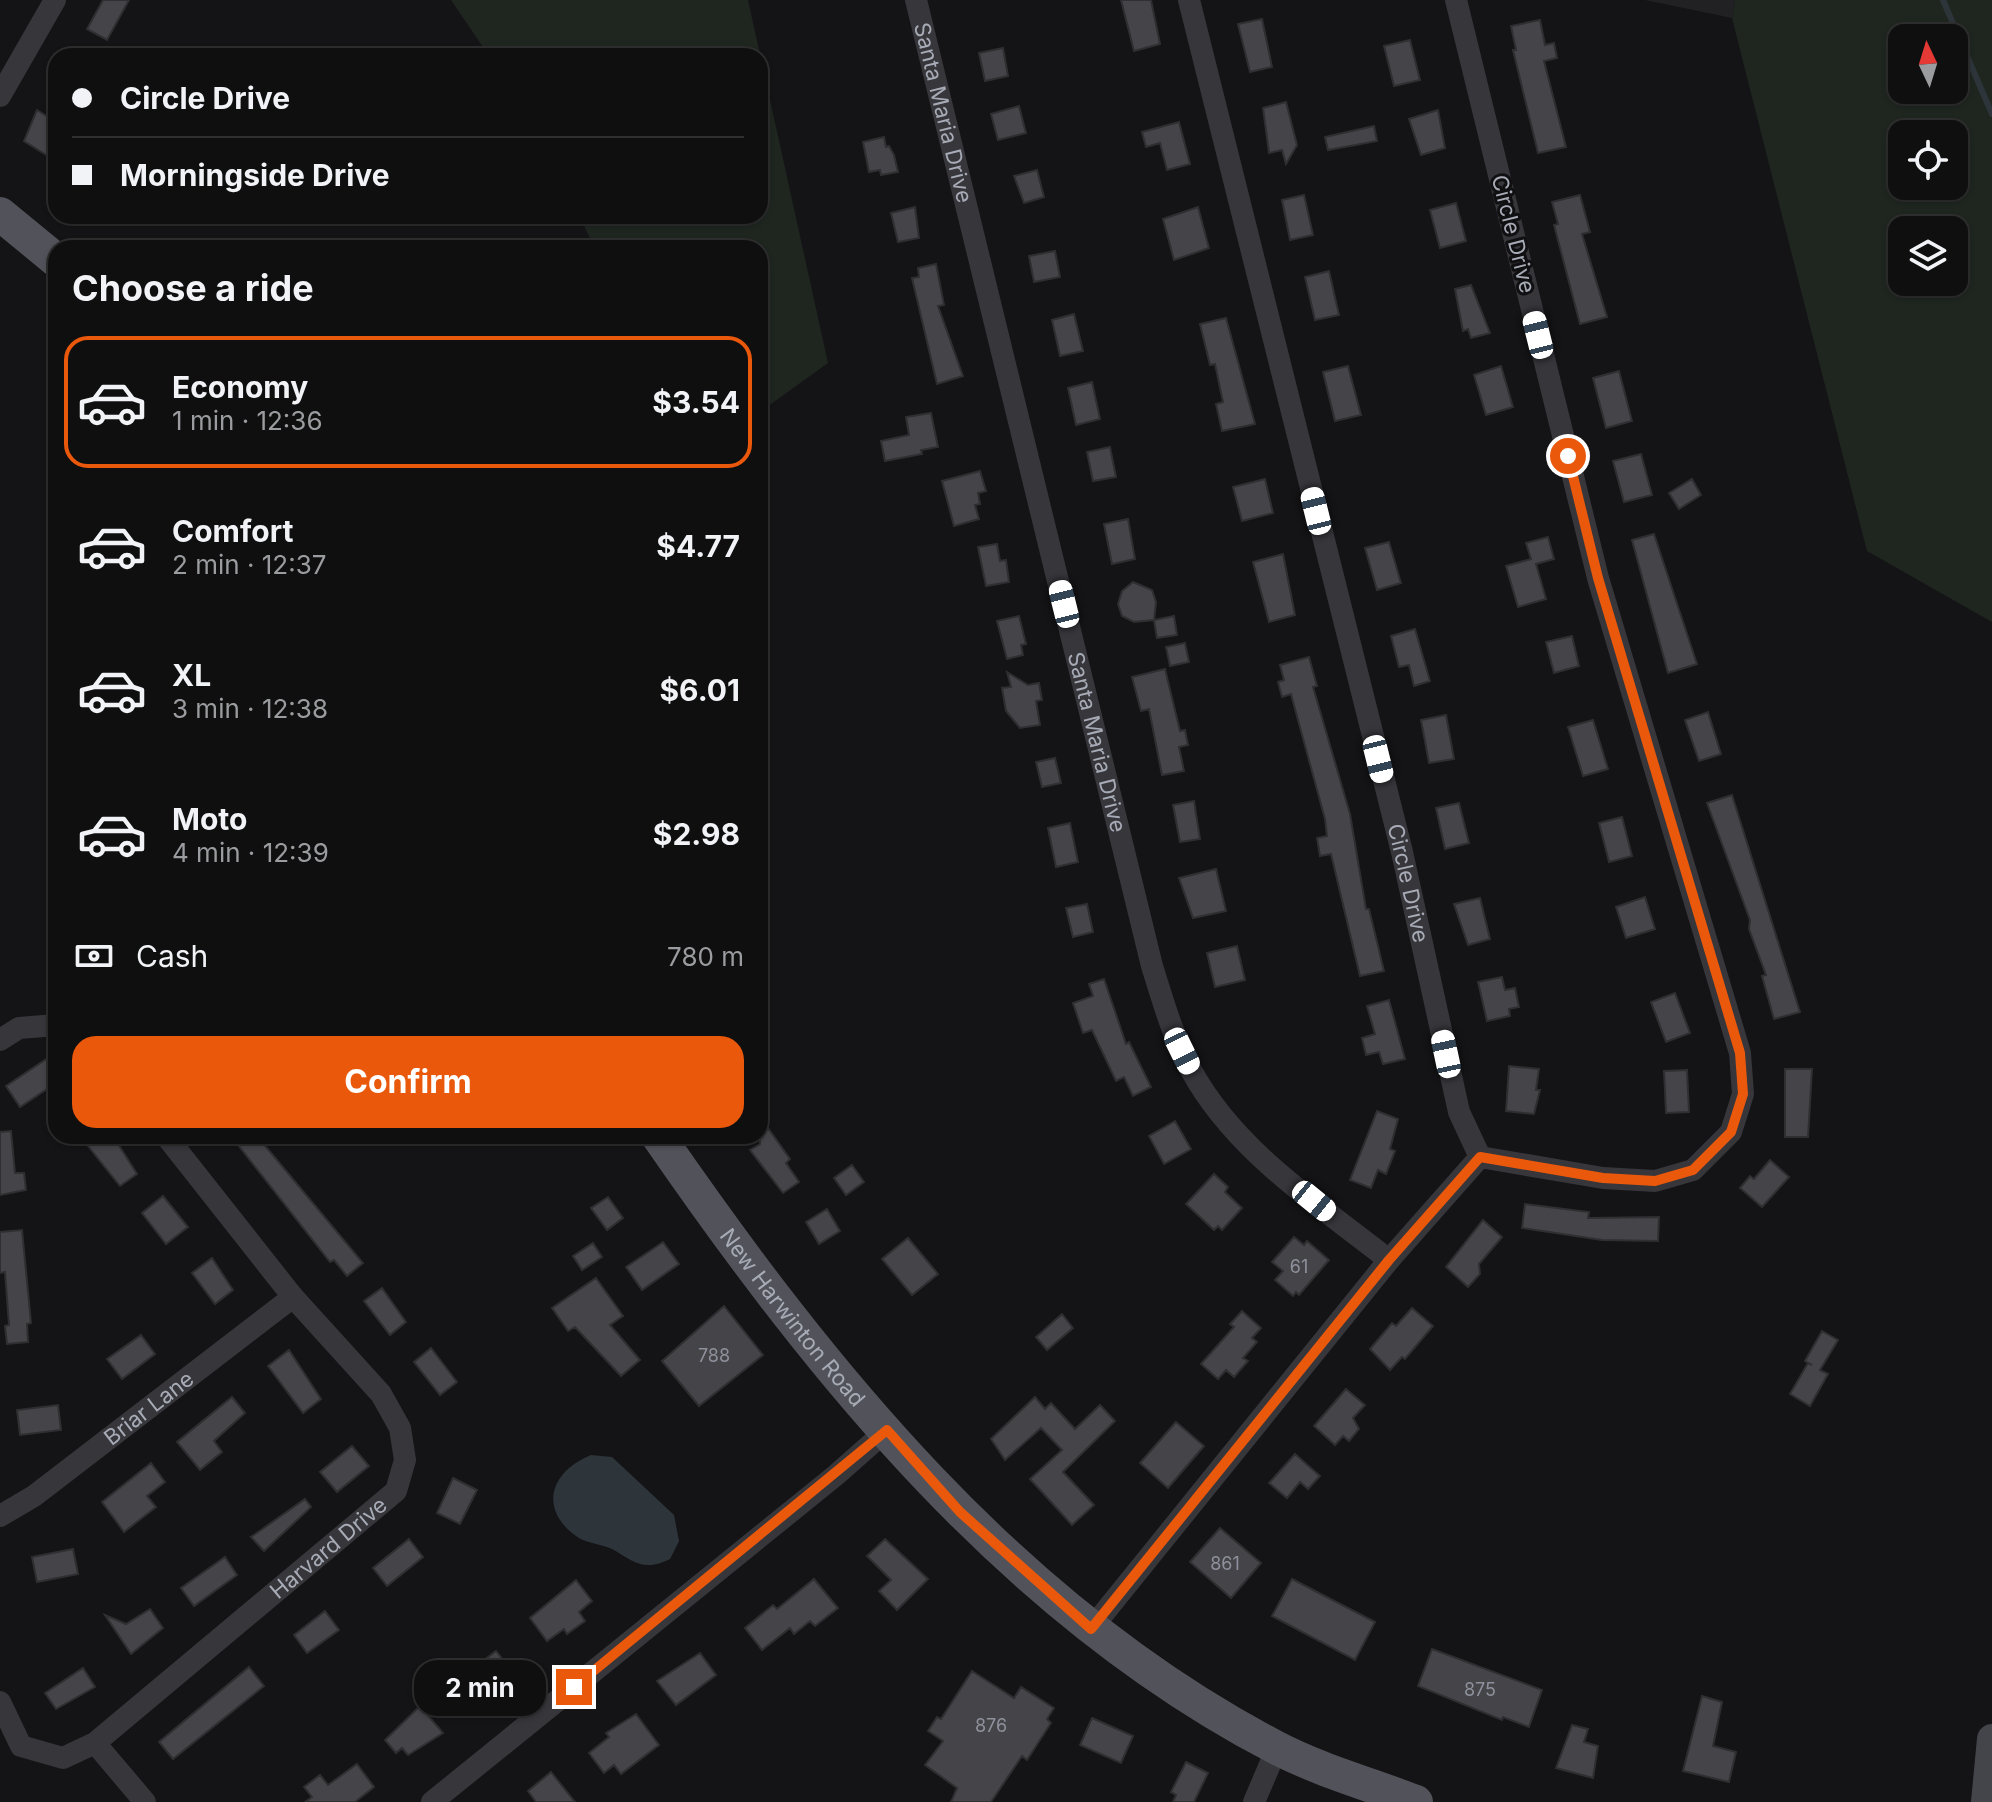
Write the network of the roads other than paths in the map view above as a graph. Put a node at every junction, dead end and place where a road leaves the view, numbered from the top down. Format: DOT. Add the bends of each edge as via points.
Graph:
graph roads {
  1 [pos="55,0"];
  2 [pos="916,0"];
  3 [pos="1189,0"];
  4 [pos="1456,0"];
  5 [pos="0,96"];
  6 [pos="0,214"];
  7 [pos="48,253"];
  8 [pos="48,1026"];
  9 [pos="0,1040"];
  10 [pos="172,1144"];
  11 [pos="664,1144"];
  12 [pos="1480,1157"];
  13 [pos="1389,1260"];
  14 [pos="293,1297"];
  15 [pos="887,1430"];
  16 [pos="0,1516"];
  17 [pos="1091,1629"];
  18 [pos="0,1702"];
  19 [pos="1992,1739"];
  20 [pos="95,1743"];
  21 [pos="1277,1748"];
  22 [pos="145,1802"];
  23 [pos="432,1802"];
  24 [pos="1254,1802"];
  25 [pos="1416,1802"];
  26 [pos="1986,1802"];
  1 -- 5 [label="street"];
  2 -- 13 [label="street, Santa Maria Drive" via="1172,1031 1192,1072 1264,1161"];
  3 -- 12 [label="street, Circle Drive" via="1402,852 1459,1112"];
  4 -- 12 [label="street, Circle Drive" via="1598,578 1740,1053 1743,1094 1731,1132 1693,1170 1655,1181 1603,1178"];
  6 -- 7 [label="main road"];
  8 -- 9 [label="street" via="19,1028"];
  10 -- 14 [label="street, Harvard Drive"];
  11 -- 15 [label="main road, New Harwinton Road" via="741,1256"];
  12 -- 13 [label="street"];
  13 -- 17 [label="street"];
  14 -- 16 [label="street, Briar Lane" via="34,1496"];
  14 -- 20 [label="street, Harvard Drive" via="381,1394 400,1428 405,1460 396,1491"];
  15 -- 17 [label="main road, New Harwinton Road" via="960,1512"];
  15 -- 23 [label="street"];
  17 -- 21 [label="main road, New Harwinton Road" via="1167,1683"];
  18 -- 20 [label="street, Harvard Drive" via="21,1746 63,1758"];
  19 -- 26 [label="main road"];
  20 -- 22 [label="street"];
  21 -- 24 [label="street"];
  21 -- 25 [label="main road, New Harwinton Road"];
}
